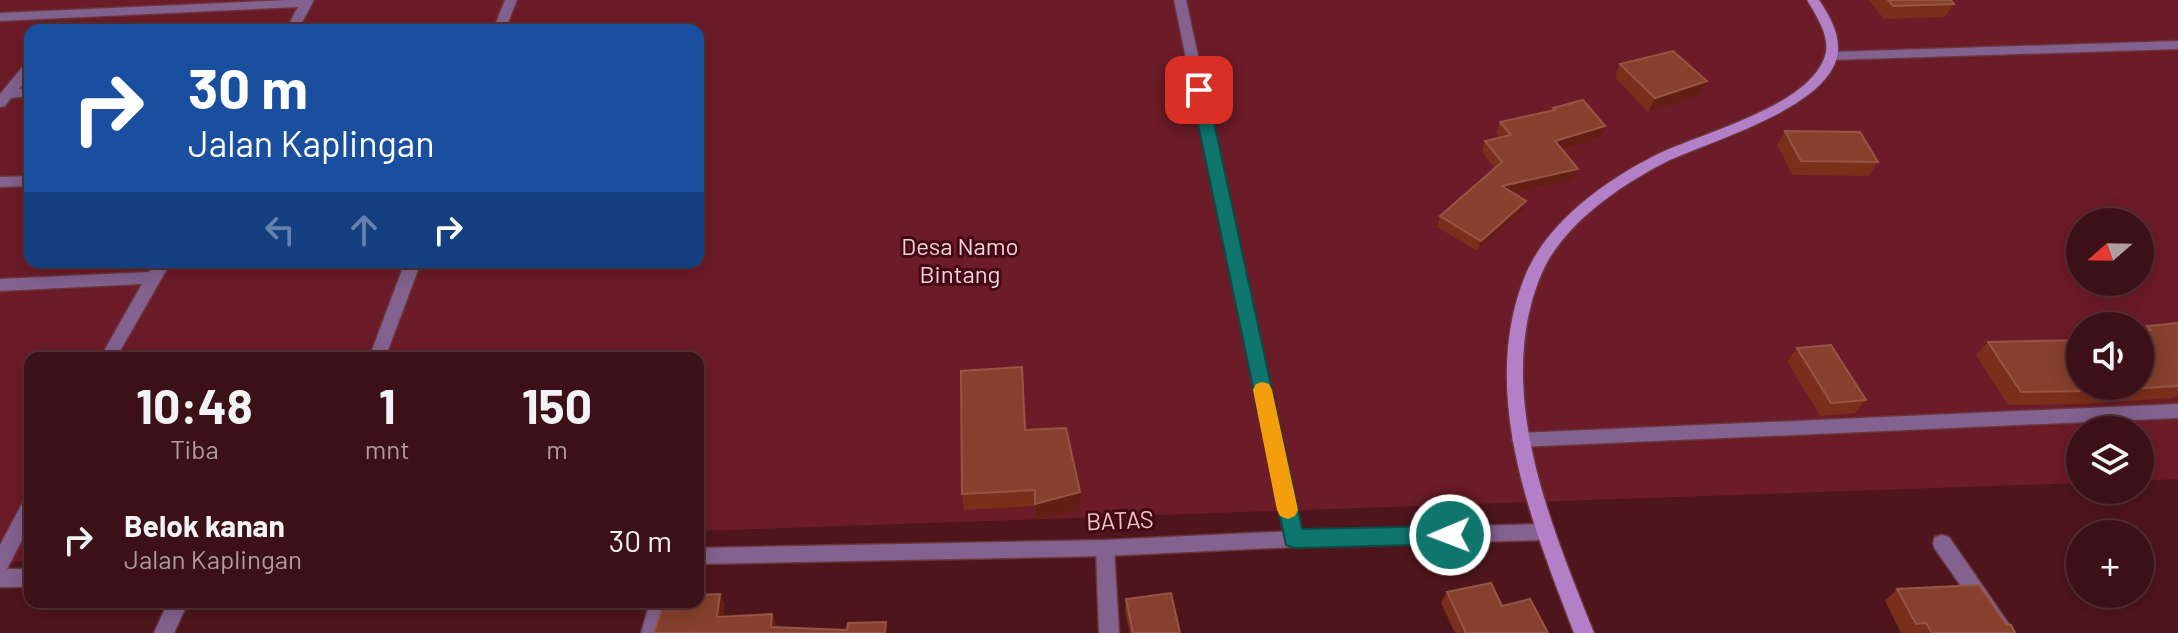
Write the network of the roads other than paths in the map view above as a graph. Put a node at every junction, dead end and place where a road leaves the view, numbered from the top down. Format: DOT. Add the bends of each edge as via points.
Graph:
graph roads {
  1 [pos="511,0"];
  2 [pos="1180,0"];
  3 [pos="1813,0"];
  4 [pos="307,2"];
  5 [pos="75,12"];
  6 [pos="0,17"];
  7 [pos="65,24"];
  8 [pos="295,24"];
  9 [pos="501,24"];
  10 [pos="2178,45"];
  11 [pos="1831,56"];
  12 [pos="24,74"];
  13 [pos="24,93"];
  14 [pos="4,98"];
  15 [pos="24,181"];
  16 [pos="0,182"];
  17 [pos="160,268"];
  18 [pos="411,268"];
  19 [pos="154,278"];
  20 [pos="3,289"];
  21 [pos="111,352"];
  22 [pos="379,352"];
  23 [pos="2178,411"];
  24 [pos="1521,440"];
  25 [pos="24,517"];
  26 [pos="1544,532"];
  27 [pos="1294,539"];
  28 [pos="1942,543"];
  29 [pos="1105,548"];
  30 [pos="704,556"];
  31 [pos="0,563"];
  32 [pos="0,578"];
  33 [pos="24,578"];
  34 [pos="175,608"];
  35 [pos="658,608"];
  36 [pos="164,633"];
  37 [pos="651,633"];
  38 [pos="1109,633"];
  39 [pos="1584,633"];
  40 [pos="2005,633"];
  1 -- 9 [label="street"];
  2 -- 27 [label="street"];
  3 -- 11 [label="main road" via="1830,35"];
  4 -- 5 [label="street"];
  4 -- 8 [label="street"];
  5 -- 6 [label="street"];
  5 -- 7 [label="street"];
  10 -- 11 [label="street"];
  11 -- 24 [label="main road" via="1792,99 1609,189 1550,248 1533,272 1517,334"];
  12 -- 14 [label="street"];
  13 -- 14 [label="street"];
  15 -- 16 [label="street"];
  17 -- 19 [label="street"];
  18 -- 22 [label="street"];
  19 -- 20 [label="street"];
  19 -- 21 [label="street"];
  23 -- 24 [label="street"];
  24 -- 26 [label="main road"];
  25 -- 31 [label="street"];
  26 -- 27 [label="street, BATAS"];
  26 -- 39 [label="main road"];
  27 -- 29 [label="street, BATAS"];
  28 -- 40 [label="street"];
  29 -- 30 [label="street, BATAS"];
  29 -- 38 [label="street"];
  32 -- 33 [label="street"];
  34 -- 36 [label="street"];
  35 -- 37 [label="street"];
}
